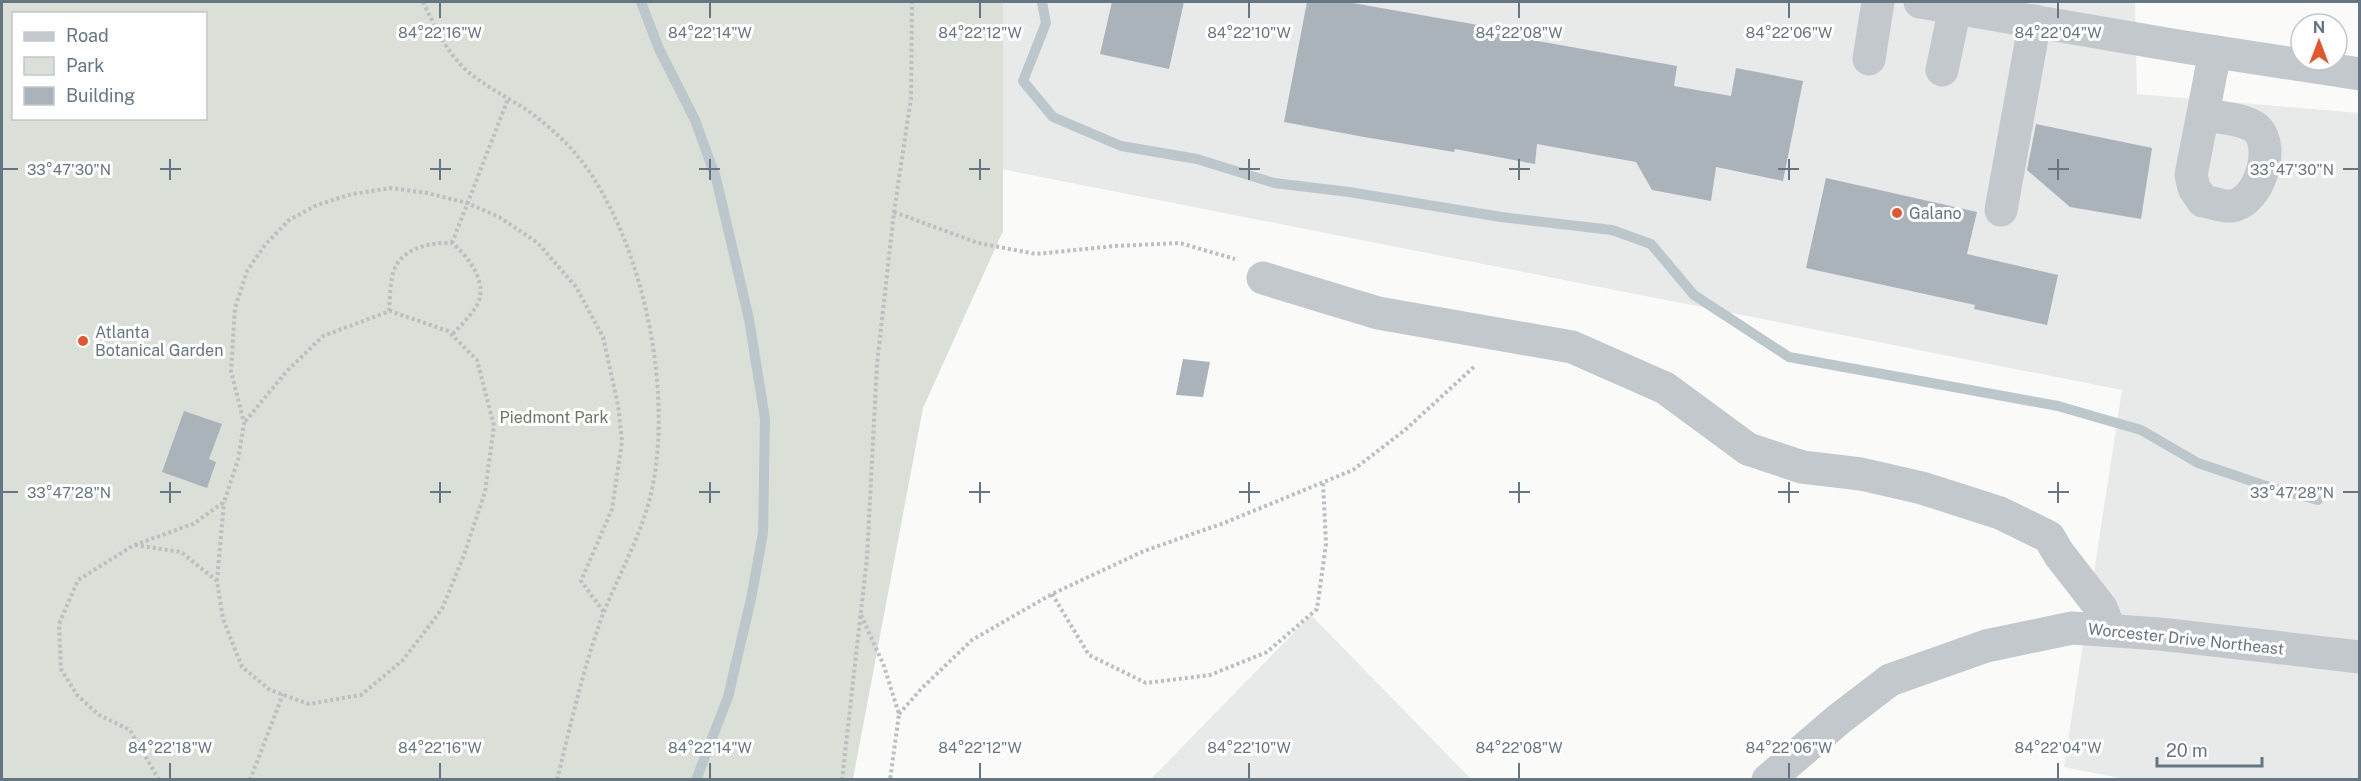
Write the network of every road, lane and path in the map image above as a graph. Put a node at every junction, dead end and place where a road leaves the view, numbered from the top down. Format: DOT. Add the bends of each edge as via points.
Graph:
graph roads {
  1 [pos="423,2"];
  2 [pos="912,2"];
  3 [pos="1878,2"];
  4 [pos="1920,2"];
  5 [pos="1960,6"];
  6 [pos="2034,21"];
  7 [pos="2215,52"];
  8 [pos="1869,59"];
  9 [pos="1942,70"];
  10 [pos="2360,74"];
  11 [pos="508,99"];
  12 [pos="2203,114"];
  13 [pos="467,203"];
  14 [pos="2001,210"];
  15 [pos="894,212"];
  16 [pos="452,243"];
  17 [pos="1263,278"];
  18 [pos="389,311"];
  19 [pos="452,335"];
  20 [pos="1507,335"];
  21 [pos="244,423"];
  22 [pos="1323,482"];
  23 [pos="224,502"];
  24 [pos="134,545"];
  25 [pos="217,581"];
  26 [pos="1052,594"];
  27 [pos="604,612"];
  28 [pos="861,615"];
  29 [pos="2110,630"];
  30 [pos="2360,657"];
  31 [pos="283,694"];
  32 [pos="900,714"];
  33 [pos="159,780"];
  34 [pos="250,780"];
  35 [pos="557,780"];
  36 [pos="842,780"];
  37 [pos="891,780"];
  38 [pos="1768,780"];
  1 -- 11 [label="path" via="447,48 480,81"];
  2 -- 15 [label="path" via="911,98"];
  3 -- 8 [label="street"];
  4 -- 5 [label="street"];
  5 -- 6 [label="street"];
  5 -- 9 [label="street"];
  6 -- 7 [label="street"];
  6 -- 14 [label="street"];
  7 -- 10 [label="street"];
  7 -- 12 [label="street"];
  11 -- 13 [label="path"];
  11 -- 27 [label="path" via="555,133 580,159 602,193 622,234 650,331 657,383 657,466 637,540"];
  13 -- 16 [label="path"];
  13 -- 21 [label="path" via="391,188 343,196 289,220 265,245 248,271 235,308 231,371"];
  13 -- 27 [label="path" via="500,217 538,243 576,287 603,337 622,441 612,509 581,581"];
  15 -- 17 [label="path" via="978,243 1036,254 1180,243 1255,265"];
  15 -- 28 [label="path" via="877,364"];
  16 -- 18 [label="path" via="422,246 398,263 393,272"];
  16 -- 19 [label="path" via="471,260 480,292 478,304"];
  17 -- 20 [label="street" via="1378,313"];
  18 -- 19 [label="path"];
  18 -- 21 [label="path" via="323,336 286,372"];
  19 -- 31 [label="path" via="477,360 494,426 485,492 442,609 403,660 361,695 309,704"];
  20 -- 22 [label="path" via="1405,430 1353,470"];
  20 -- 29 [label="street" via="1572,346 1665,388 1748,449 1802,467 1861,474 1922,488 2000,513 2049,537 2101,608"];
  21 -- 23 [label="path" via="238,460"];
  22 -- 26 [label="path" via="1144,551"];
  22 -- 26 [label="path" via="1326,544 1317,609 1268,652 1210,675 1146,683 1089,655"];
  23 -- 24 [label="path" via="193,524"];
  23 -- 25 [label="path"];
  24 -- 25 [label="path" via="182,552"];
  24 -- 33 [label="path" via="78,580 59,624 61,669 77,695 99,715 130,730"];
  25 -- 31 [label="path" via="223,619 242,667 270,690"];
  26 -- 32 [label="path" via="972,640"];
  27 -- 35 [label="path" via="588,656"];
  28 -- 32 [label="path"];
  28 -- 36 [label="path"];
  29 -- 30 [label="street, Worcester Drive Northeast"];
  29 -- 38 [label="street, Worcester Drive Northeast" via="2072,628 1986,646 1890,680"];
  31 -- 34 [label="path"];
  32 -- 37 [label="path"];
}
